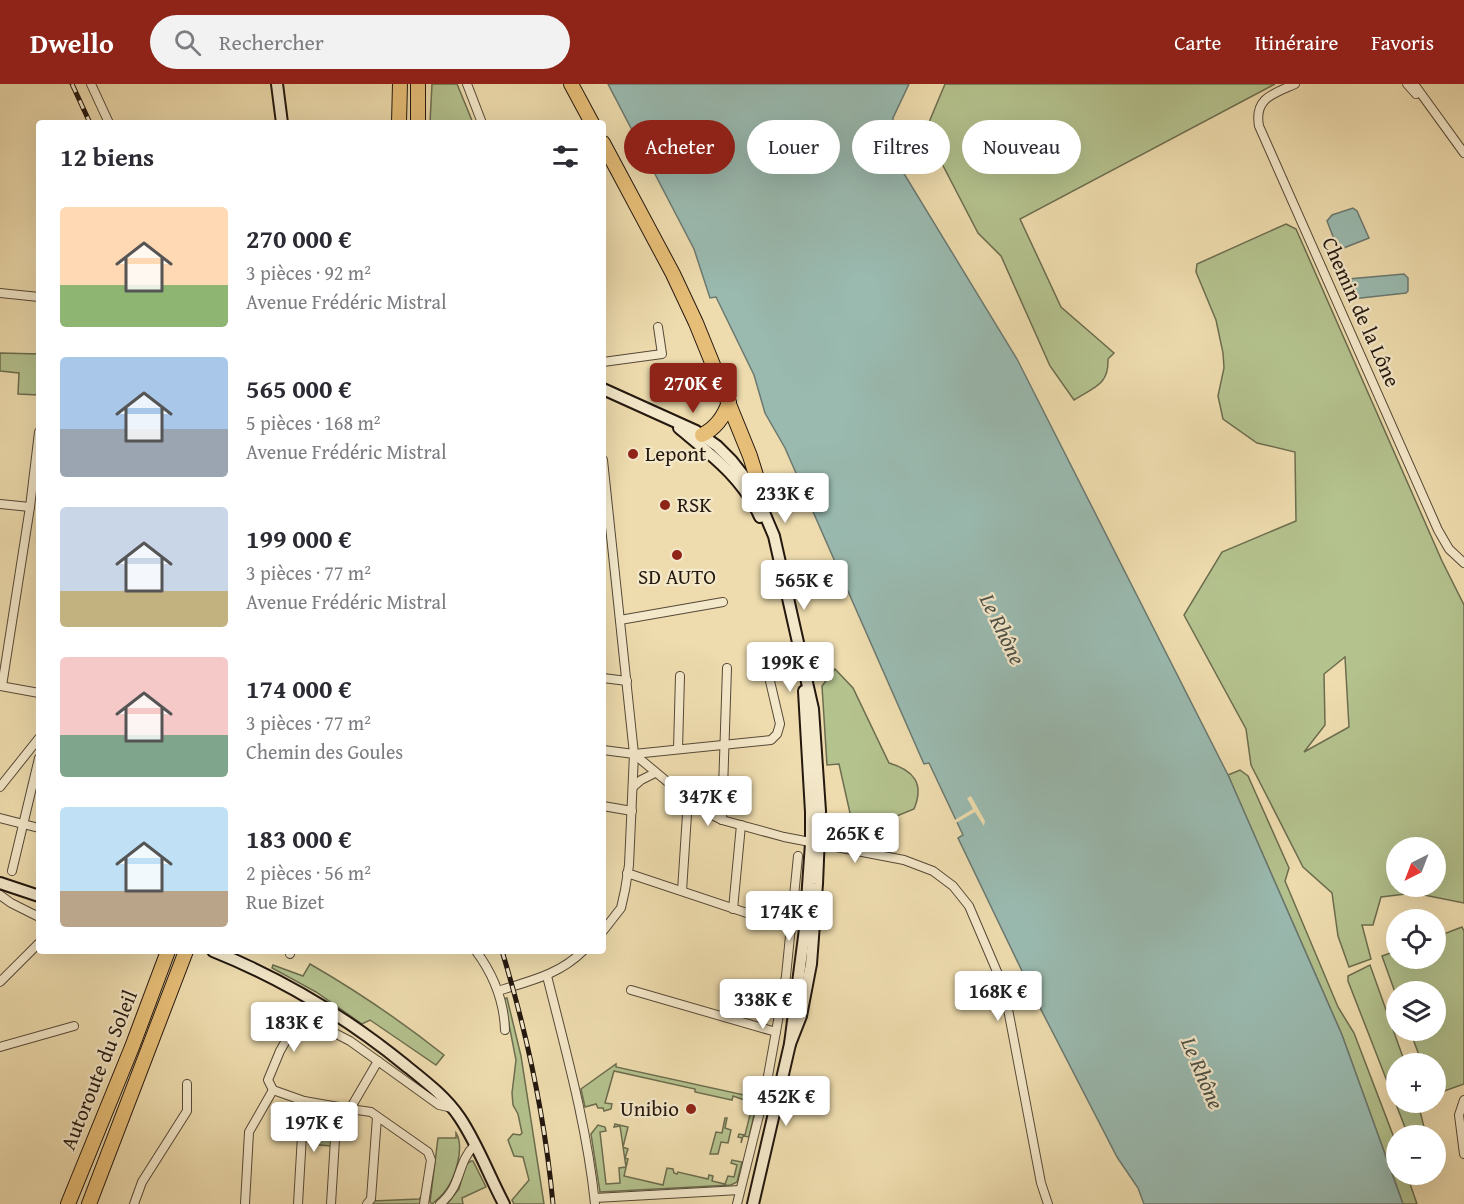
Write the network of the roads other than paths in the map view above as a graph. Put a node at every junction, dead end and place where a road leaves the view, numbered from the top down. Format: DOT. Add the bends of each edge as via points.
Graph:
graph roads {
  1 [pos="92,84"];
  2 [pos="277,84"];
  3 [pos="400,84"];
  4 [pos="418,84"];
  5 [pos="467,84"];
  6 [pos="571,84"];
  7 [pos="1295,84"];
  8 [pos="1407,84"];
  9 [pos="1414,84"];
  10 [pos="1430,107"];
  11 [pos="108,120"];
  12 [pos="282,120"];
  13 [pos="399,120"];
  14 [pos="418,120"];
  15 [pos="481,120"];
  16 [pos="590,120"];
  17 [pos="606,149"];
  18 [pos="1464,153"];
  19 [pos="0,293"];
  20 [pos="36,297"];
  21 [pos="658,327"];
  22 [pos="606,362"];
  23 [pos="606,390"];
  24 [pos="729,402"];
  25 [pos="671,421"];
  26 [pos="702,435"];
  27 [pos="36,457"];
  28 [pos="606,488"];
  29 [pos="760,502"];
  30 [pos="0,504"];
  31 [pos="30,507"];
  32 [pos="778,556"];
  33 [pos="1464,563"];
  34 [pos="723,602"];
  35 [pos="620,620"];
  36 [pos="766,664"];
  37 [pos="727,668"];
  38 [pos="680,676"];
  39 [pos="606,678"];
  40 [pos="627,681"];
  41 [pos="1,686"];
  42 [pos="36,692"];
  43 [pos="36,742"];
  44 [pos="724,745"];
  45 [pos="678,749"];
  46 [pos="606,750"];
  47 [pos="634,754"];
  48 [pos="36,771"];
  49 [pos="653,771"];
  50 [pos="634,776"];
  51 [pos="0,787"];
  52 [pos="633,787"];
  53 [pos="688,799"];
  54 [pos="606,807"];
  55 [pos="632,811"];
  56 [pos="0,818"];
  57 [pos="722,820"];
  58 [pos="24,824"];
  59 [pos="741,825"];
  60 [pos="36,827"];
  61 [pos="815,844"];
  62 [pos="798,856"];
  63 [pos="12,871"];
  64 [pos="627,873"];
  65 [pos="0,883"];
  66 [pos="682,891"];
  67 [pos="36,895"];
  68 [pos="0,896"];
  69 [pos="734,909"];
  70 [pos="36,916"];
  71 [pos="606,926"];
  72 [pos="792,928"];
  73 [pos="36,946"];
  74 [pos="167,954"];
  75 [pos="220,954"];
  76 [pos="478,954"];
  77 [pos="581,954"];
  78 [pos="184,956"];
  79 [pos="547,976"];
  80 [pos="0,982"];
  81 [pos="631,990"];
  82 [pos="498,992"];
  83 [pos="292,1011"];
  84 [pos="300,1016"];
  85 [pos="75,1026"];
  86 [pos="505,1030"];
  87 [pos="776,1032"];
  88 [pos="0,1047"];
  89 [pos="378,1061"];
  90 [pos="187,1084"];
  91 [pos="273,1090"];
  92 [pos="1464,1100"];
  93 [pos="304,1101"];
  94 [pos="337,1107"];
  95 [pos="452,1108"];
  96 [pos="350,1109"];
  97 [pos="377,1116"];
  98 [pos="475,1145"];
  99 [pos="1464,1155"];
  100 [pos="740,1190"];
  101 [pos="595,1201"];
  102 [pos="68,1204"];
  103 [pos="89,1204"];
  104 [pos="134,1204"];
  105 [pos="245,1204"];
  106 [pos="298,1204"];
  107 [pos="330,1204"];
  108 [pos="367,1204"];
  109 [pos="424,1204"];
  110 [pos="440,1204"];
  111 [pos="504,1204"];
  112 [pos="737,1204"];
  113 [pos="753,1204"];
  114 [pos="1048,1204"];
  1 -- 11 [label="street"];
  2 -- 12 [label="main road"];
  3 -- 13 [label="highway"];
  4 -- 14 [label="highway"];
  5 -- 15 [label="street"];
  6 -- 16 [label="highway"];
  7 -- 33 [label="street, Chemin de la Lône" via="1262,103 1259,126 1438,530 1449,549"];
  8 -- 10 [label="street"];
  9 -- 10 [label="street"];
  10 -- 18 [label="street"];
  17 -- 24 [label="highway" via="681,289"];
  19 -- 20 [label="street"];
  21 -- 22 [label="street" via="662,354"];
  23 -- 25 [label="main road"];
  24 -- 26 [label="highway" via="720,421"];
  24 -- 29 [label="highway" via="758,482"];
  25 -- 26 [label="main road"];
  25 -- 32 [label="main road" via="739,483 758,512"];
  26 -- 29 [label="main road" via="732,461"];
  27 -- 31 [label="street"];
  28 -- 35 [label="street"];
  29 -- 32 [label="main road"];
  30 -- 31 [label="street"];
  31 -- 41 [label="street"];
  32 -- 61 [label="main road" via="803,671"];
  34 -- 35 [label="street"];
  35 -- 40 [label="street"];
  36 -- 44 [label="street" via="780,724 777,734 771,740"];
  37 -- 44 [label="street"];
  38 -- 45 [label="street"];
  39 -- 40 [label="street"];
  40 -- 47 [label="street"];
  41 -- 42 [label="street"];
  43 -- 51 [label="street"];
  44 -- 45 [label="street"];
  44 -- 57 [label="street"];
  45 -- 47 [label="street"];
  46 -- 47 [label="street"];
  47 -- 49 [label="street"];
  47 -- 50 [label="street"];
  48 -- 58 [label="street"];
  49 -- 50 [label="street"];
  49 -- 52 [label="street"];
  49 -- 53 [label="street"];
  50 -- 52 [label="street"];
  52 -- 55 [label="street"];
  53 -- 57 [label="street"];
  53 -- 66 [label="street"];
  54 -- 55 [label="street"];
  55 -- 64 [label="street"];
  56 -- 58 [label="street"];
  57 -- 59 [label="street"];
  58 -- 60 [label="street"];
  58 -- 63 [label="street"];
  59 -- 61 [label="street"];
  59 -- 69 [label="street"];
  61 -- 113 [label="main road" via="790,1044"];
  61 -- 114 [label="street" via="923,866 953,886 969,906 1004,988"];
  62 -- 72 [label="street"];
  64 -- 66 [label="street"];
  64 -- 71 [label="street" via="621,908"];
  65 -- 67 [label="main road"];
  66 -- 69 [label="street"];
  68 -- 70 [label="street"];
  69 -- 72 [label="street"];
  72 -- 87 [label="street"];
  73 -- 80 [label="street"];
  74 -- 102 [label="highway, Autoroute du Soleil"];
  75 -- 95 [label="main road" via="265,973 331,1011 396,1057"];
  76 -- 82 [label="street"];
  77 -- 79 [label="street"];
  78 -- 103 [label="highway, Autoroute du Soleil"];
  79 -- 82 [label="street"];
  79 -- 101 [label="street" via="591,1159"];
  81 -- 87 [label="street"];
  82 -- 86 [label="street"];
  83 -- 84 [label="street"];
  84 -- 89 [label="street" via="350,1041"];
  84 -- 91 [label="street" via="268,1080"];
  85 -- 88 [label="street"];
  87 -- 100 [label="street"];
  89 -- 95 [label="street" via="439,1105"];
  89 -- 96 [label="street"];
  90 -- 104 [label="street" via="187,1111 142,1182"];
  91 -- 93 [label="street"];
  91 -- 105 [label="street" via="249,1132"];
  92 -- 99 [label="street" via="1459,1115"];
  93 -- 94 [label="street"];
  93 -- 106 [label="street"];
  94 -- 96 [label="street"];
  94 -- 107 [label="street"];
  95 -- 98 [label="main road"];
  96 -- 97 [label="street"];
  97 -- 108 [label="street" via="371,1199"];
  97 -- 109 [label="street" via="428,1152 431,1160"];
  98 -- 110 [label="street" via="463,1163 454,1190"];
  98 -- 111 [label="main road"];
  100 -- 101 [label="street"];
  100 -- 112 [label="street"];
}
